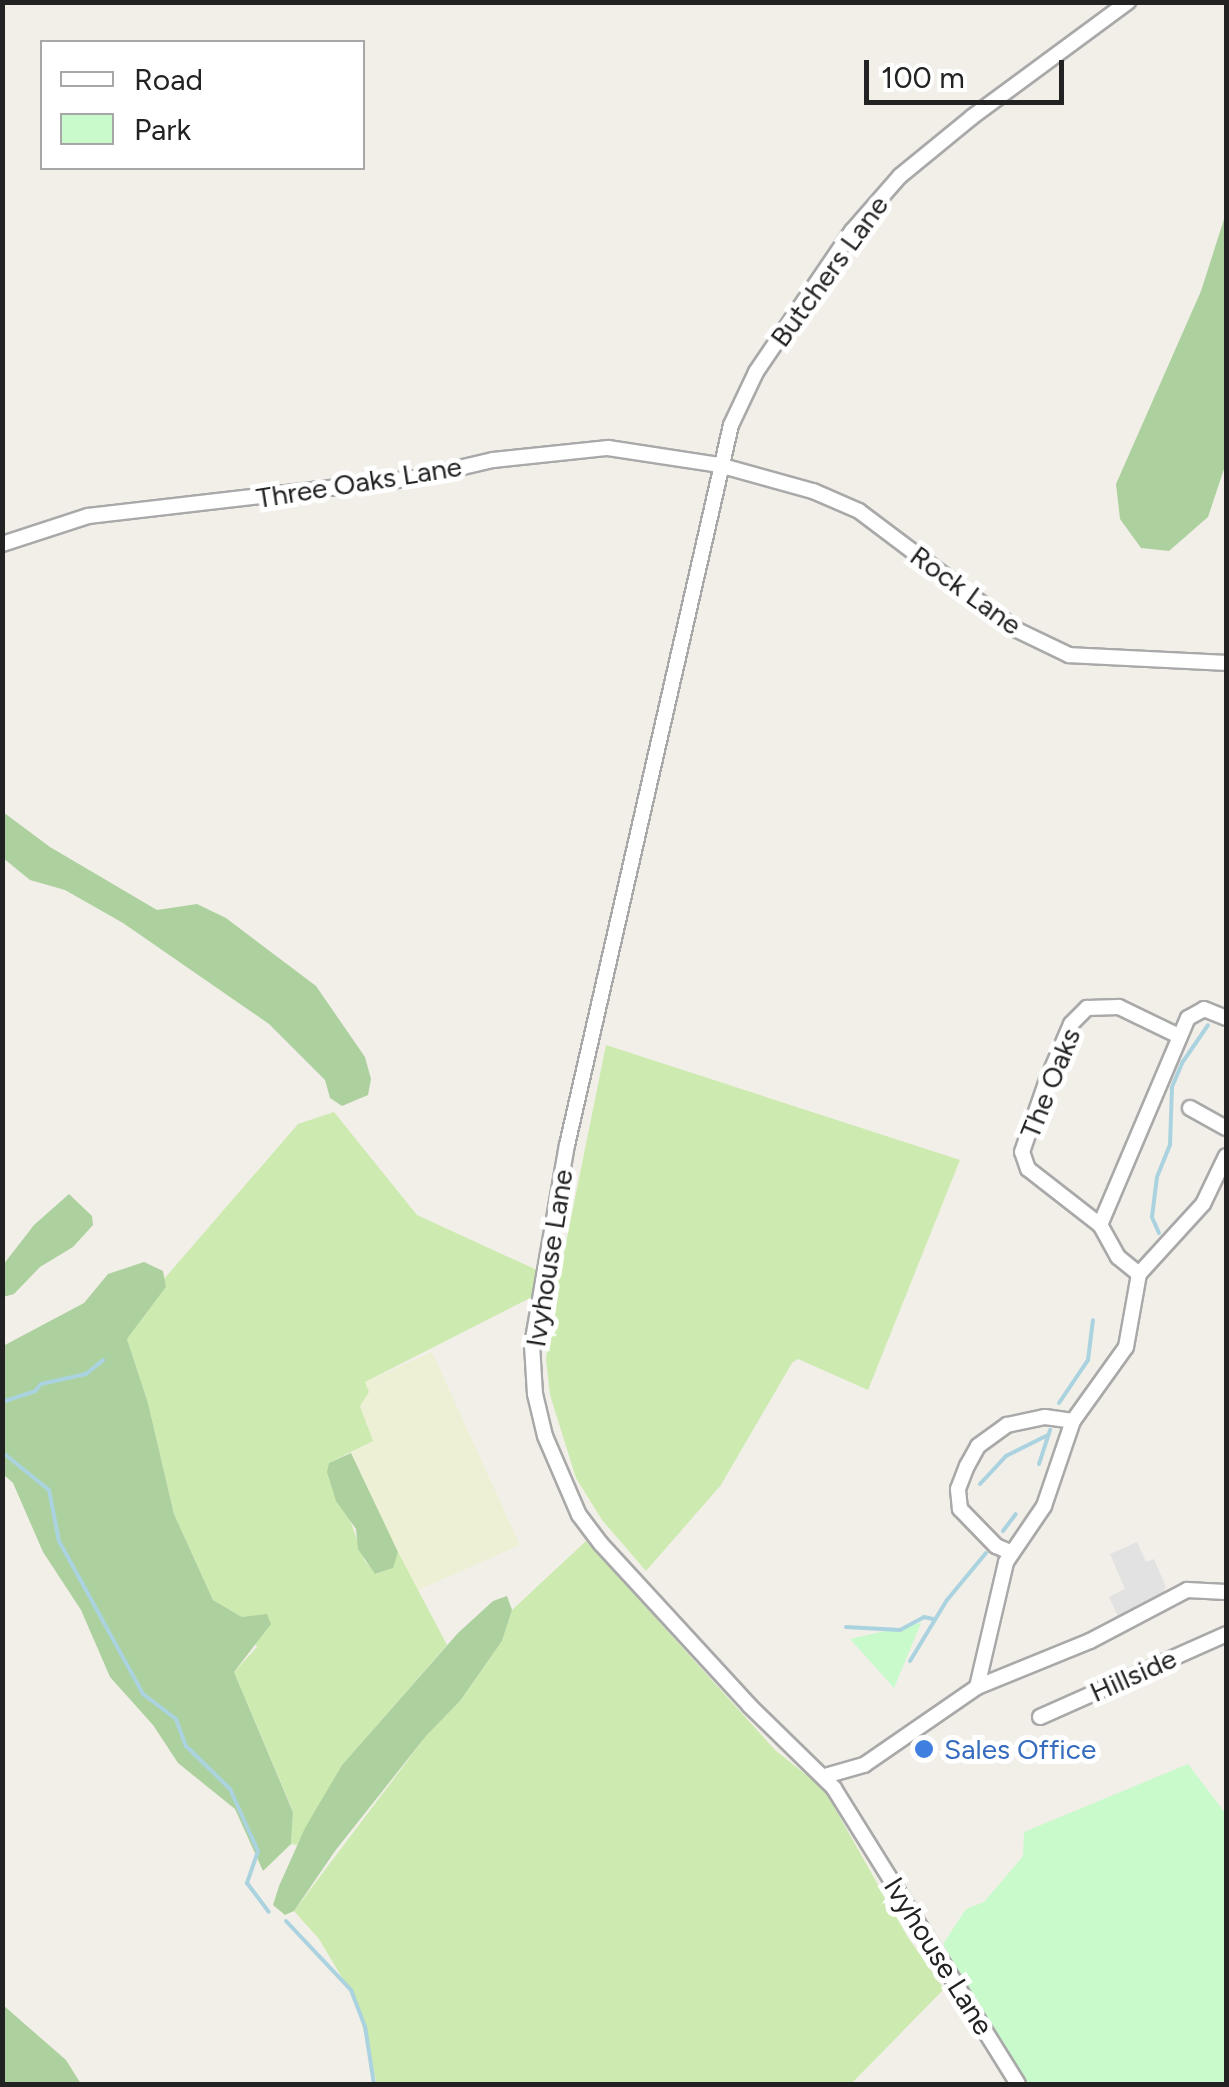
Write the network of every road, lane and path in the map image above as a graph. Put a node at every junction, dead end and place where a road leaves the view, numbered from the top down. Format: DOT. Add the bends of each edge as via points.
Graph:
graph roads {
  1 [pos="1128,2"];
  2 [pos="719,465"];
  3 [pos="2,544"];
  4 [pos="1226,663"];
  5 [pos="1226,1018"];
  6 [pos="1179,1036"];
  7 [pos="1190,1108"];
  8 [pos="1226,1128"];
  9 [pos="1226,1156"];
  10 [pos="1100,1225"];
  11 [pos="1139,1274"];
  12 [pos="1073,1421"];
  13 [pos="1010,1552"];
  14 [pos="1226,1592"];
  15 [pos="1226,1634"];
  16 [pos="977,1687"];
  17 [pos="1040,1717"];
  18 [pos="864,1765"];
  19 [pos="825,1776"];
  20 [pos="843,1799"];
  21 [pos="1018,2084"];
  1 -- 2 [label="street, Butchers Lane" via="900,176 852,230 756,372"];
  2 -- 3 [label="street, Three Oaks Lane" via="608,448 560,450 416,478 88,516"];
  2 -- 4 [label="street, Rock Lane" via="859,510 1018,630 1069,654"];
  2 -- 19 [label="street, Ivyhouse Lane" via="564,1161 533,1328 534,1378 551,1455 587,1527 750,1706"];
  5 -- 6 [label="street" via="1195,1010"];
  6 -- 10 [label="street"];
  6 -- 10 [label="street, The Oaks" via="1118,1008 1087,1008 1071,1024 1053,1066 1022,1152 1028,1169"];
  7 -- 8 [label="street"];
  9 -- 11 [label="street" via="1202,1204"];
  10 -- 11 [label="street" via="1118,1257"];
  11 -- 12 [label="street" via="1126,1347"];
  12 -- 13 [label="street" via="1044,1506"];
  12 -- 13 [label="street" via="1045,1417 1006,1425 978,1446 968,1466 958,1489 960,1508"];
  13 -- 16 [label="street"];
  14 -- 16 [label="street" via="1187,1590 1090,1641"];
  15 -- 17 [label="street, Hillside"];
  16 -- 18 [label="street"];
  18 -- 19 [label="street"];
  18 -- 20 [label="street"];
  19 -- 20 [label="street, Ivyhouse Lane"];
  20 -- 21 [label="street, Ivyhouse Lane"];
}
